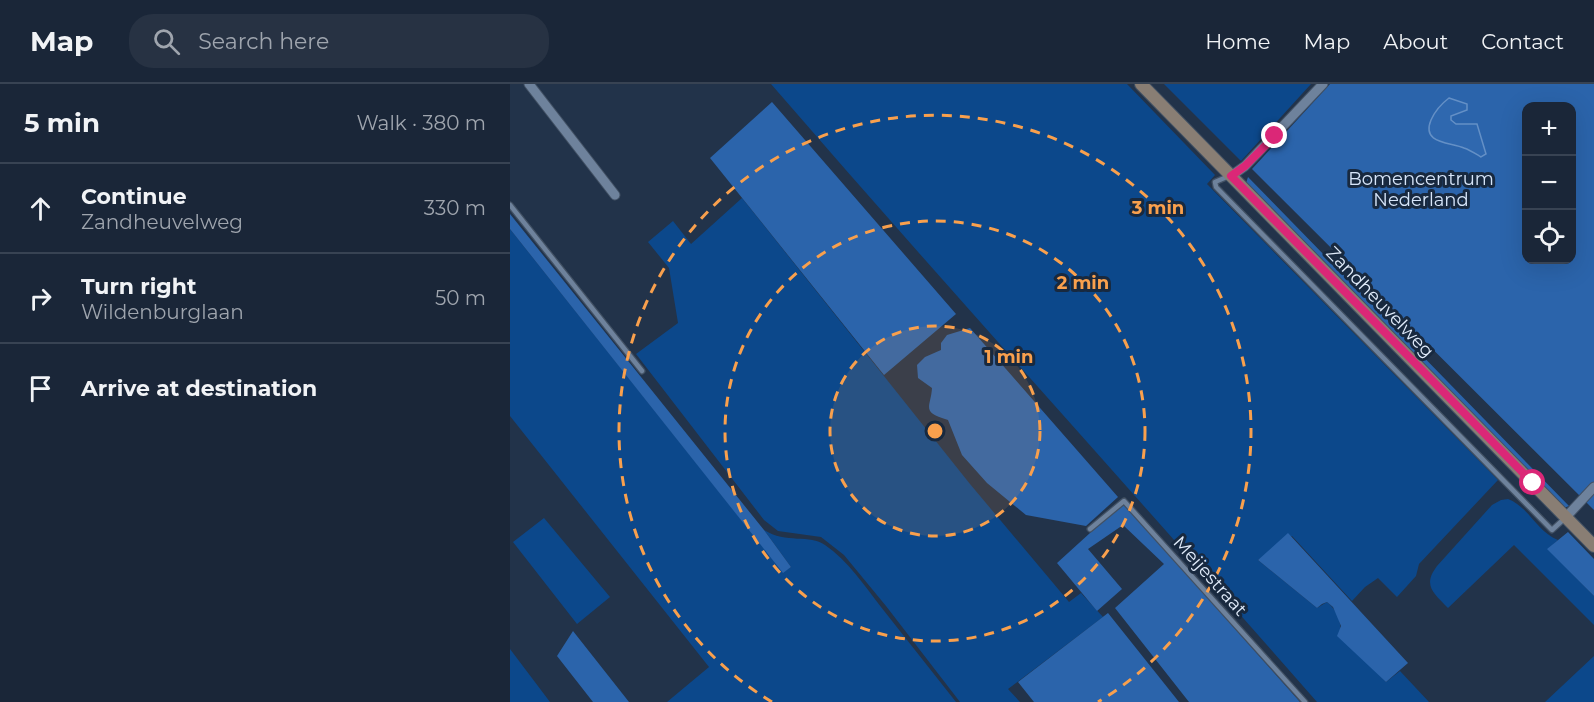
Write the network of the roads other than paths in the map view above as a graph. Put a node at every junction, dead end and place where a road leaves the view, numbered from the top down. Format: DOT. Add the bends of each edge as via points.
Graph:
graph roads {
  1 [pos="529,84"];
  2 [pos="1141,84"];
  3 [pos="1323,84"];
  4 [pos="1231,176"];
  5 [pos="615,195"];
  6 [pos="510,205"];
  7 [pos="642,371"];
  8 [pos="1594,487"];
  9 [pos="1566,517"];
  10 [pos="1090,529"];
  11 [pos="1594,546"];
  12 [pos="1305,702"];
  1 -- 5 [label="street"];
  2 -- 4 [label="main road, Zandheuvelweg"];
  3 -- 4 [label="street"];
  4 -- 9 [label="main road, Zandheuvelweg"];
  4 -- 9 [label="lane" via="1215,182 1216,187 1521,499 1552,530"];
  6 -- 7 [label="lane"];
  8 -- 9 [label="street"];
  9 -- 11 [label="main road, Zandheuvelweg"];
  10 -- 12 [label="lane, Meijestraat" via="1124,501"];
}
